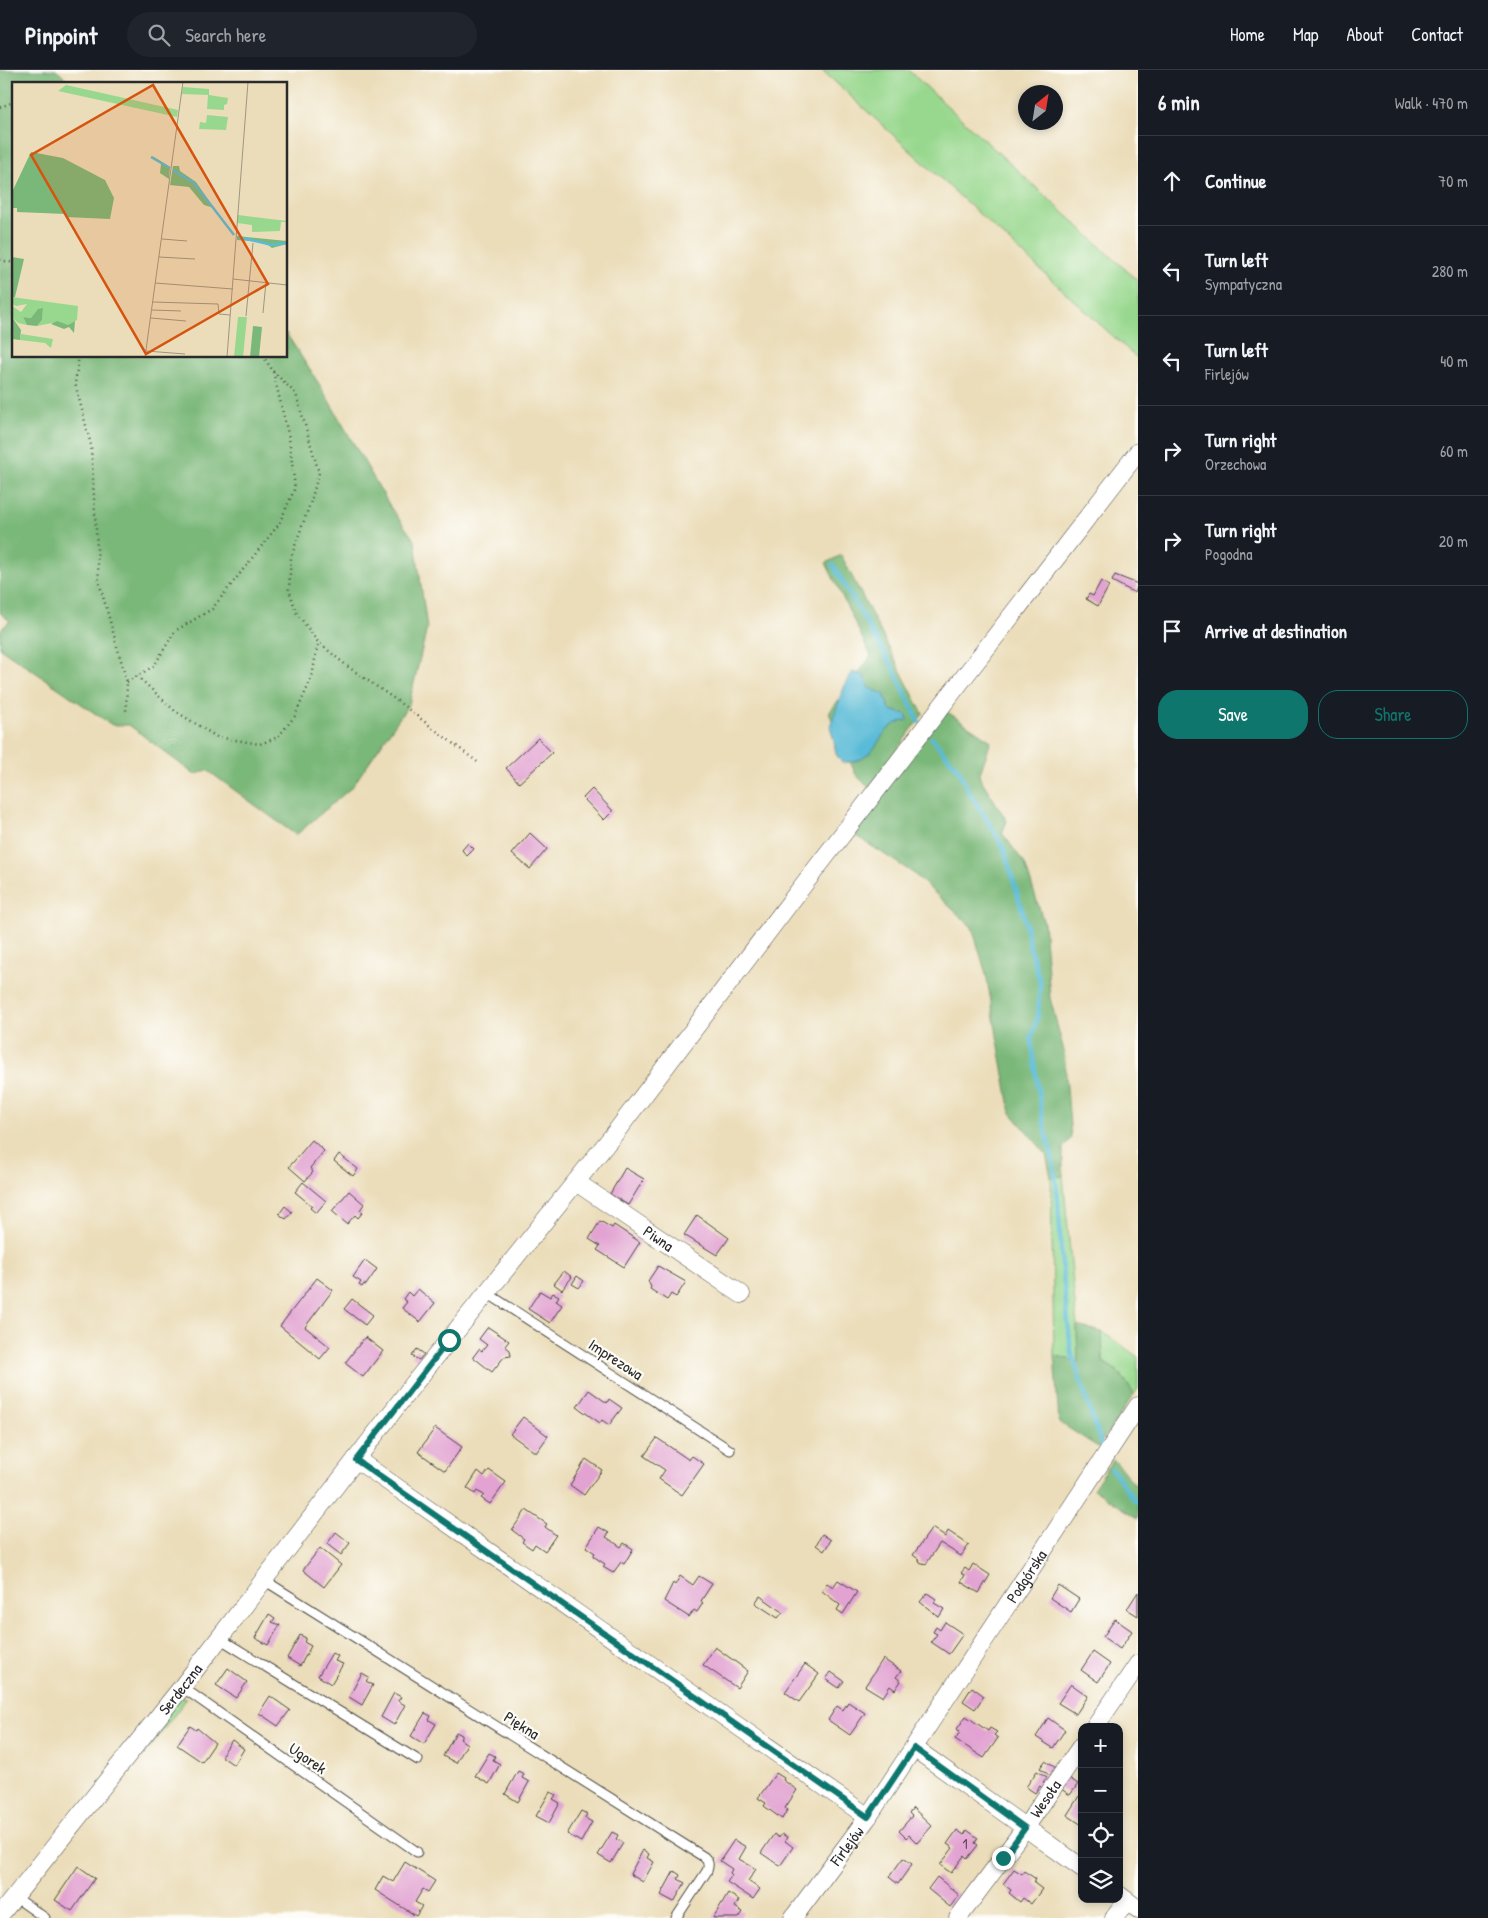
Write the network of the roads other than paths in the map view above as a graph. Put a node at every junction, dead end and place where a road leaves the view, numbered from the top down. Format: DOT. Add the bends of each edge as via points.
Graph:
graph roads {
  1 [pos="1138,452"];
  2 [pos="576,1182"];
  3 [pos="486,1294"];
  4 [pos="742,1294"];
  5 [pos="1138,1406"];
  6 [pos="730,1450"];
  7 [pos="356,1460"];
  8 [pos="264,1580"];
  9 [pos="220,1638"];
  10 [pos="1138,1664"];
  11 [pos="182,1687"];
  12 [pos="1098,1723"];
  13 [pos="914,1748"];
  14 [pos="1078,1751"];
  15 [pos="418,1760"];
  16 [pos="868,1817"];
  17 [pos="1025,1828"];
  18 [pos="417,1852"];
  19 [pos="1078,1865"];
  20 [pos="15,1897"];
  21 [pos="1128,1902"];
  22 [pos="0,1915"];
  23 [pos="45,1918"];
  24 [pos="676,1918"];
  25 [pos="793,1918"];
  26 [pos="958,1918"];
  27 [pos="1114,1918"];
  1 -- 2 [label="street, Serdeczna"];
  2 -- 3 [label="street, Serdeczna"];
  2 -- 4 [label="street, Piwna"];
  3 -- 6 [label="lane, Imprezowa"];
  3 -- 7 [label="street, Serdeczna"];
  5 -- 13 [label="street, Podgórska"];
  7 -- 8 [label="street, Serdeczna"];
  7 -- 16 [label="street"];
  8 -- 9 [label="street, Serdeczna"];
  8 -- 24 [label="lane, Piękna" via="708,1860 707,1871"];
  9 -- 11 [label="street, Serdeczna"];
  9 -- 15 [label="lane"];
  10 -- 12 [label="street"];
  11 -- 18 [label="lane, Ugorek"];
  11 -- 20 [label="street, Serdeczna"];
  13 -- 16 [label="street, Firlejów"];
  13 -- 17 [label="street"];
  14 -- 17 [label="street, Wesoła"];
  16 -- 25 [label="street, Firlejów"];
  17 -- 19 [label="street"];
  17 -- 26 [label="street, Wesoła"];
  20 -- 22 [label="street, Serdeczna"];
  20 -- 23 [label="lane"];
  21 -- 27 [label="street"];
}
